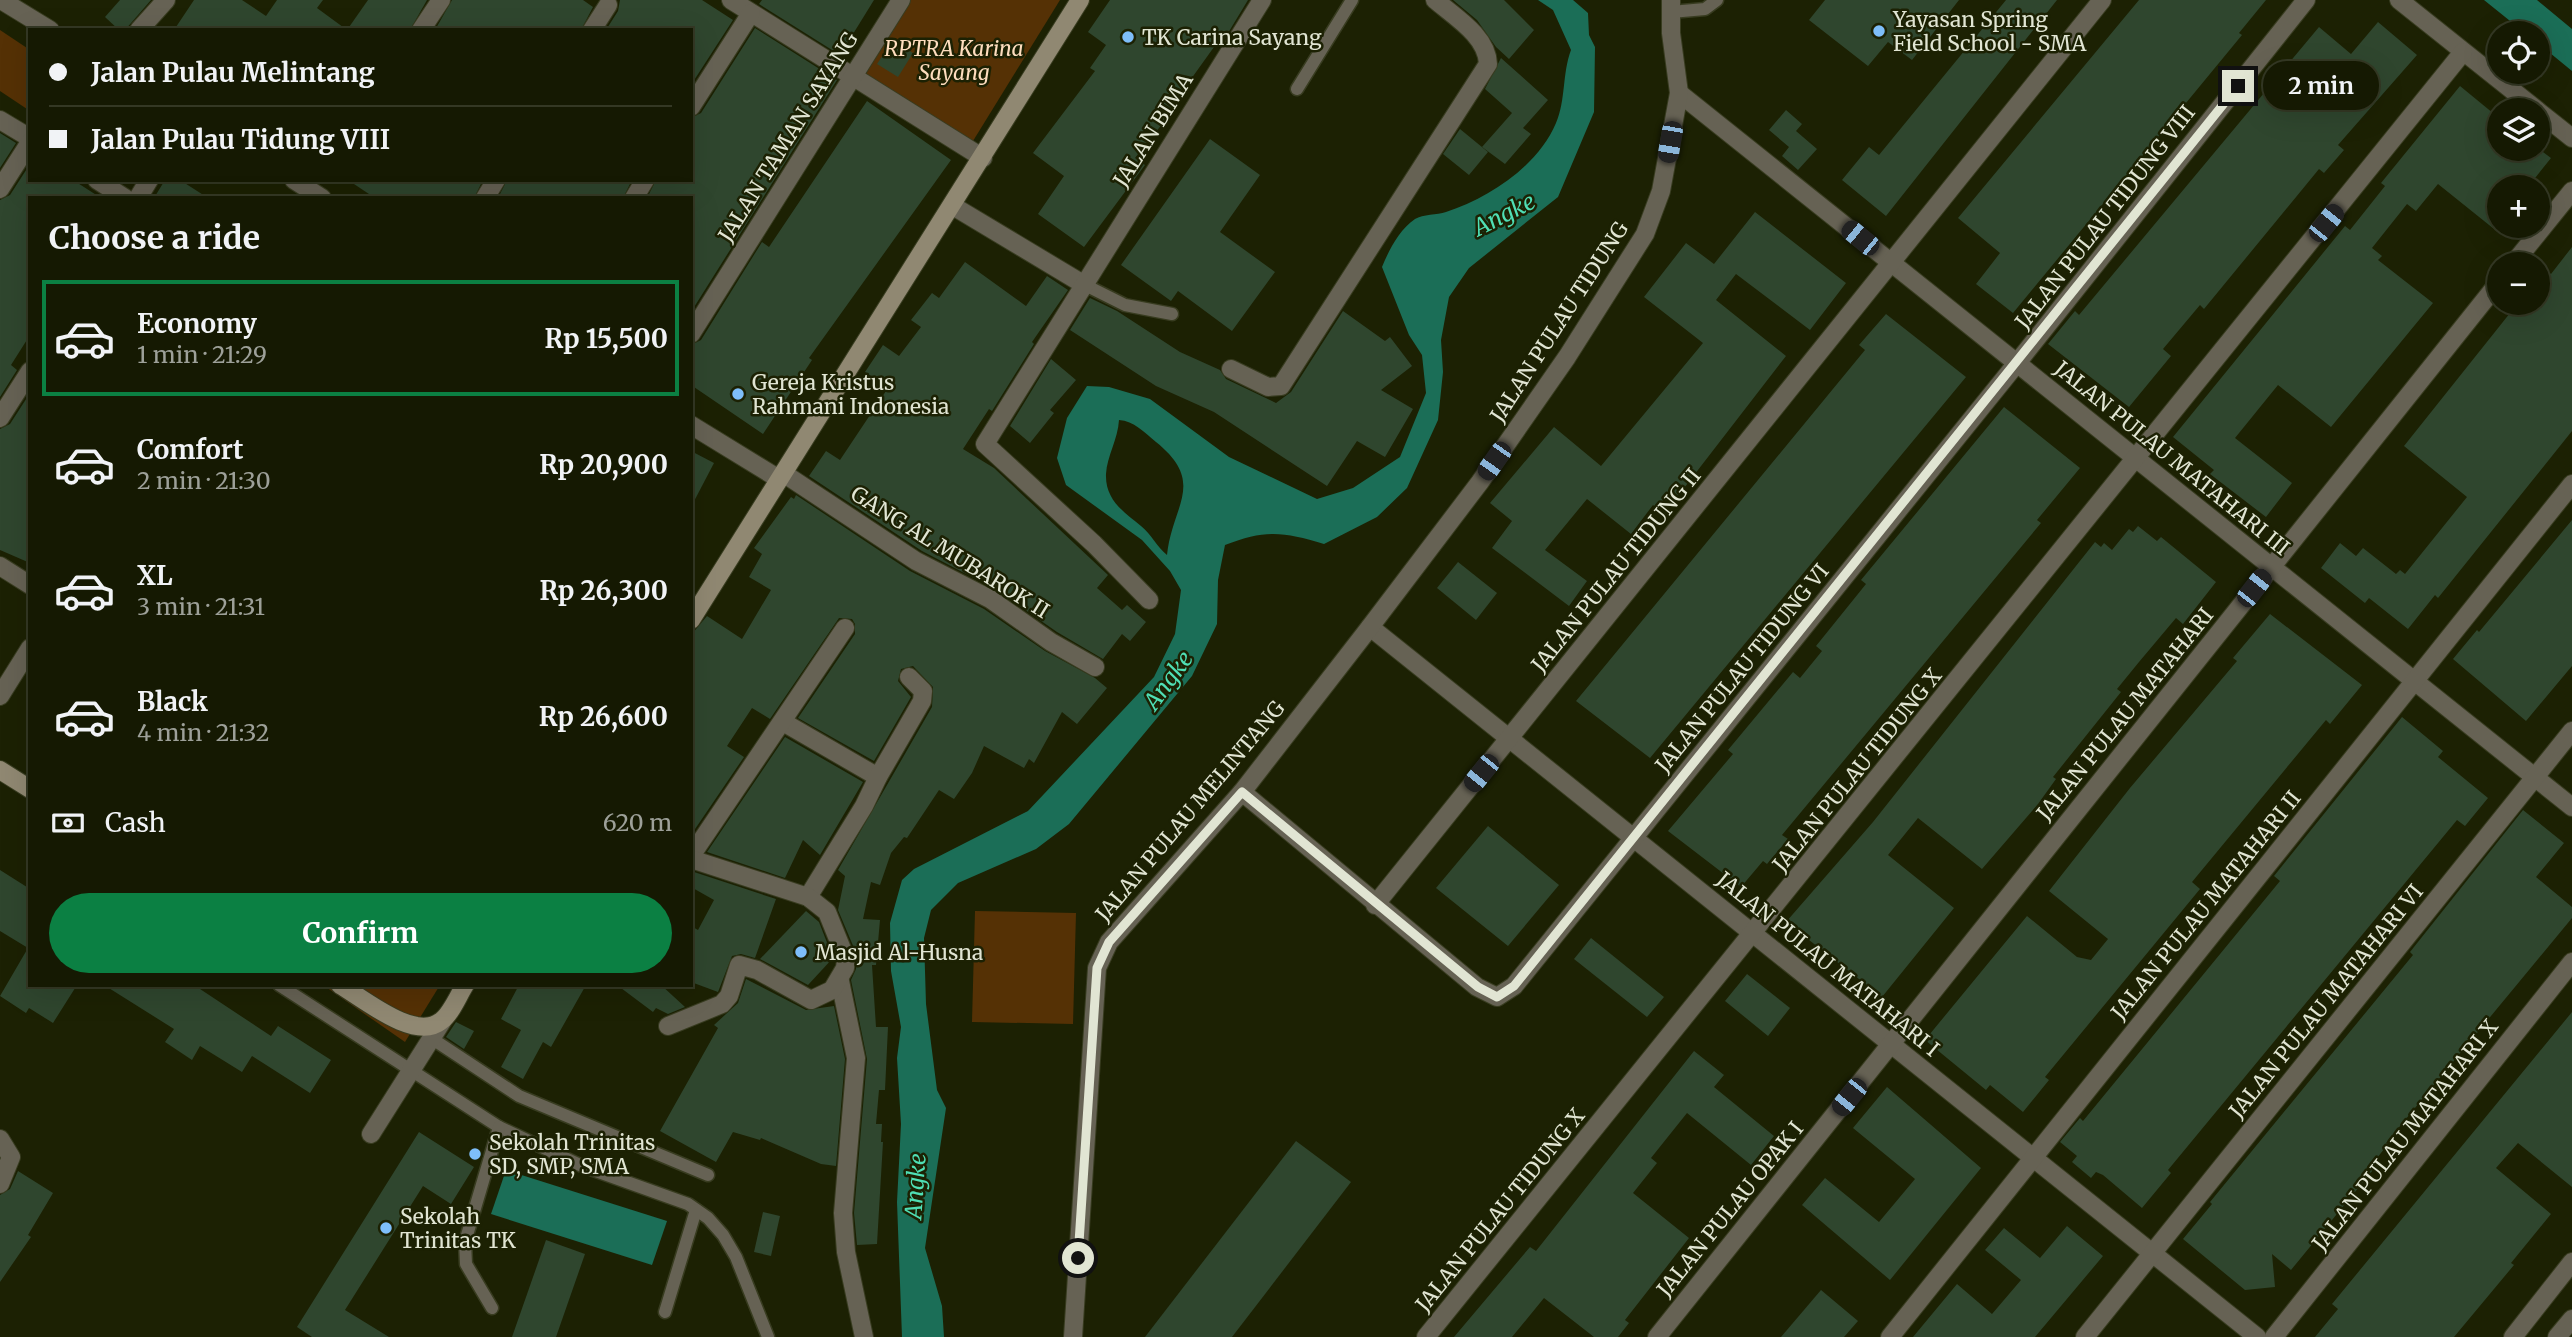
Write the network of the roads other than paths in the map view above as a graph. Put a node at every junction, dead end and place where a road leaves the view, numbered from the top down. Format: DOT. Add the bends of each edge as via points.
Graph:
graph roads {
  1 [pos="1,0"];
  2 [pos="166,0"];
  3 [pos="440,0"];
  4 [pos="731,0"];
  5 [pos="901,0"];
  6 [pos="1080,0"];
  7 [pos="1262,0"];
  8 [pos="1352,0"];
  9 [pos="1435,0"];
  10 [pos="1717,0"];
  11 [pos="2102,0"];
  12 [pos="2306,0"];
  13 [pos="2399,0"];
  14 [pos="608,5"];
  15 [pos="1671,6"];
  16 [pos="751,13"];
  17 [pos="47,28"];
  18 [pos="141,28"];
  19 [pos="422,28"];
  20 [pos="593,28"];
  21 [pos="2463,52"];
  22 [pos="853,76"];
  23 [pos="1297,89"];
  24 [pos="1679,93"];
  25 [pos="2521,98"];
  26 [pos="693,104"];
  27 [pos="0,120"];
  28 [pos="2550,121"];
  29 [pos="2572,138"];
  30 [pos="28,139"];
  31 [pos="28,143"];
  32 [pos="984,158"];
  33 [pos="100,182"];
  34 [pos="298,182"];
  35 [pos="0,189"];
  36 [pos="2572,191"];
  37 [pos="317,192"];
  38 [pos="122,196"];
  39 [pos="953,206"];
  40 [pos="2523,252"];
  41 [pos="1892,263"];
  42 [pos="1083,284"];
  43 [pos="2487,297"];
  44 [pos="1172,314"];
  45 [pos="693,331"];
  46 [pos="2017,363"];
  47 [pos="1231,369"];
  48 [pos="28,373"];
  49 [pos="0,418"];
  50 [pos="693,426"];
  51 [pos="2137,459"];
  52 [pos="781,476"];
  53 [pos="2572,484"];
  54 [pos="0,566"];
  55 [pos="2271,567"];
  56 [pos="28,584"];
  57 [pos="1149,600"];
  58 [pos="693,617"];
  59 [pos="1370,627"];
  60 [pos="845,628"];
  61 [pos="28,651"];
  62 [pos="1095,667"];
  63 [pos="909,677"];
  64 [pos="2415,681"];
  65 [pos="0,696"];
  66 [pos="783,722"];
  67 [pos="2572,732"];
  68 [pos="1509,738"];
  69 [pos="0,770"];
  70 [pos="877,777"];
  71 [pos="2535,778"];
  72 [pos="28,788"];
  73 [pos="1242,792"];
  74 [pos="2572,807"];
  75 [pos="1634,838"];
  76 [pos="693,854"];
  77 [pos="693,858"];
  78 [pos="808,897"];
  79 [pos="1375,905"];
  80 [pos="1753,934"];
  81 [pos="2572,962"];
  82 [pos="840,981"];
  83 [pos="282,987"];
  84 [pos="343,987"];
  85 [pos="464,987"];
  86 [pos="443,1020"];
  87 [pos="668,1026"];
  88 [pos="431,1038"];
  89 [pos="1891,1044"];
  90 [pos="412,1069"];
  91 [pos="499,1127"];
  92 [pos="371,1134"];
  93 [pos="0,1139"];
  94 [pos="2033,1158"];
  95 [pos="708,1175"];
  96 [pos="0,1184"];
  97 [pos="696,1210"];
  98 [pos="2152,1253"];
  99 [pos="2572,1262"];
  100 [pos="492,1308"];
  101 [pos="665,1312"];
  102 [pos="2572,1319"];
  103 [pos="768,1337"];
  104 [pos="864,1337"];
  105 [pos="1073,1337"];
  106 [pos="1426,1337"];
  107 [pos="1657,1337"];
  108 [pos="1891,1337"];
  109 [pos="2085,1337"];
  110 [pos="2257,1337"];
  111 [pos="2274,1337"];
  112 [pos="2512,1337"];
  113 [pos="2557,1337"];
  1 -- 17 [label="street"];
  2 -- 18 [label="street"];
  3 -- 19 [label="street"];
  4 -- 16 [label="street"];
  5 -- 22 [label="street, JALAN TAMAN SAYANG"];
  6 -- 32 [label="street"];
  7 -- 42 [label="street, JALAN BIMA"];
  8 -- 23 [label="lane"];
  9 -- 47 [label="street" via="1482,41 1488,64 1281,386 1269,387"];
  10 -- 15 [label="lane" via="1705,9"];
  11 -- 41 [label="street, JALAN PULAU TIDUNG II"];
  12 -- 46 [label="street, JALAN PULAU TIDUNG VIII"];
  13 -- 21 [label="street"];
  14 -- 20 [label="street"];
  15 -- 24 [label="street, JALAN PULAU TIDUNG"];
  16 -- 22 [label="street"];
  16 -- 26 [label="street"];
  21 -- 25 [label="street"];
  21 -- 51 [label="street, JALAN PULAU TIDUNG X"];
  22 -- 32 [label="street"];
  22 -- 45 [label="street, JALAN TAMAN SAYANG"];
  24 -- 41 [label="street, JALAN PULAU MATAHARI III"];
  24 -- 59 [label="street, JALAN PULAU TIDUNG" via="1661,191 1645,234 1520,425"];
  27 -- 30 [label="street"];
  28 -- 29 [label="street"];
  31 -- 35 [label="street"];
  32 -- 39 [label="street"];
  33 -- 38 [label="street"];
  34 -- 37 [label="street"];
  36 -- 40 [label="street"];
  39 -- 42 [label="street"];
  39 -- 52 [label="street"];
  41 -- 46 [label="street, JALAN PULAU MATAHARI III"];
  41 -- 68 [label="street, JALAN PULAU TIDUNG II"];
  42 -- 44 [label="lane" via="1125,305"];
  42 -- 57 [label="street, JALAN BIMA" via="985,444"];
  43 -- 55 [label="street, JALAN PULAU MATAHARI"];
  46 -- 51 [label="street, JALAN PULAU MATAHARI III"];
  46 -- 75 [label="street, JALAN PULAU TIDUNG VI"];
  48 -- 49 [label="street"];
  50 -- 52 [label="street, GANG AL MUBAROK II"];
  51 -- 55 [label="street, JALAN PULAU MATAHARI III"];
  51 -- 80 [label="street, JALAN PULAU TIDUNG X"];
  52 -- 58 [label="street"];
  52 -- 62 [label="street, GANG AL MUBAROK II" via="916,561 990,599"];
  53 -- 64 [label="street, JALAN PULAU MATAHARI II"];
  54 -- 56 [label="street"];
  55 -- 64 [label="street, JALAN PULAU MATAHARI III"];
  55 -- 89 [label="street, JALAN PULAU MATAHARI"];
  59 -- 68 [label="street, JALAN PULAU MATAHARI I"];
  59 -- 73 [label="street, JALAN PULAU MELINTANG"];
  60 -- 66 [label="street"];
  61 -- 65 [label="street"];
  63 -- 70 [label="street" via="924,695"];
  64 -- 71 [label="street, JALAN PULAU MATAHARI III"];
  64 -- 94 [label="street, JALAN PULAU MATAHARI II"];
  66 -- 70 [label="street"];
  66 -- 76 [label="street"];
  67 -- 71 [label="street, JALAN PULAU MATAHARI VI"];
  68 -- 75 [label="street, JALAN PULAU MATAHARI I"];
  68 -- 79 [label="street, JALAN PULAU TIDUNG II"];
  69 -- 72 [label="street"];
  70 -- 78 [label="street"];
  71 -- 74 [label="street, JALAN PULAU MATAHARI III"];
  71 -- 98 [label="street, JALAN PULAU MATAHARI VI"];
  73 -- 79 [label="street"];
  73 -- 105 [label="street, JALAN PULAU MELINTANG" via="1109,942 1097,968"];
  75 -- 79 [label="street, JALAN PULAU TIDUNG VI" via="1514,986 1497,997"];
  75 -- 80 [label="street, JALAN PULAU MATAHARI I"];
  77 -- 78 [label="street"];
  78 -- 82 [label="street" via="827,912 835,928 845,959"];
  80 -- 89 [label="street, JALAN PULAU MATAHARI I"];
  80 -- 106 [label="street, JALAN PULAU TIDUNG X"];
  81 -- 111 [label="street, JALAN PULAU MATAHARI X"];
  82 -- 87 [label="street" via="821,998 811,1000 739,965 729,996 722,1003"];
  82 -- 104 [label="street" via="856,1058 843,1213 846,1252"];
  83 -- 90 [label="lane"];
  84 -- 86 [label="street" via="415,1028 430,1028"];
  85 -- 86 [label="street"];
  86 -- 88 [label="street"];
  88 -- 90 [label="street"];
  88 -- 95 [label="lane" via="519,1096"];
  89 -- 94 [label="street, JALAN PULAU MATAHARI I"];
  89 -- 107 [label="street, JALAN PULAU OPAK I"];
  90 -- 91 [label="lane"];
  90 -- 92 [label="street"];
  91 -- 97 [label="lane" via="582,1166"];
  91 -- 100 [label="lane" via="465,1242 466,1264"];
  93 -- 96 [label="street" via="11,1157"];
  94 -- 98 [label="street, JALAN PULAU MATAHARI I"];
  94 -- 108 [label="street, JALAN PULAU MATAHARI II"];
  97 -- 101 [label="lane"];
  97 -- 103 [label="lane" via="723,1235"];
  98 -- 109 [label="street, JALAN PULAU MATAHARI VI"];
  98 -- 110 [label="street, JALAN PULAU MATAHARI I"];
  99 -- 112 [label="street"];
  102 -- 113 [label="street"];
}
